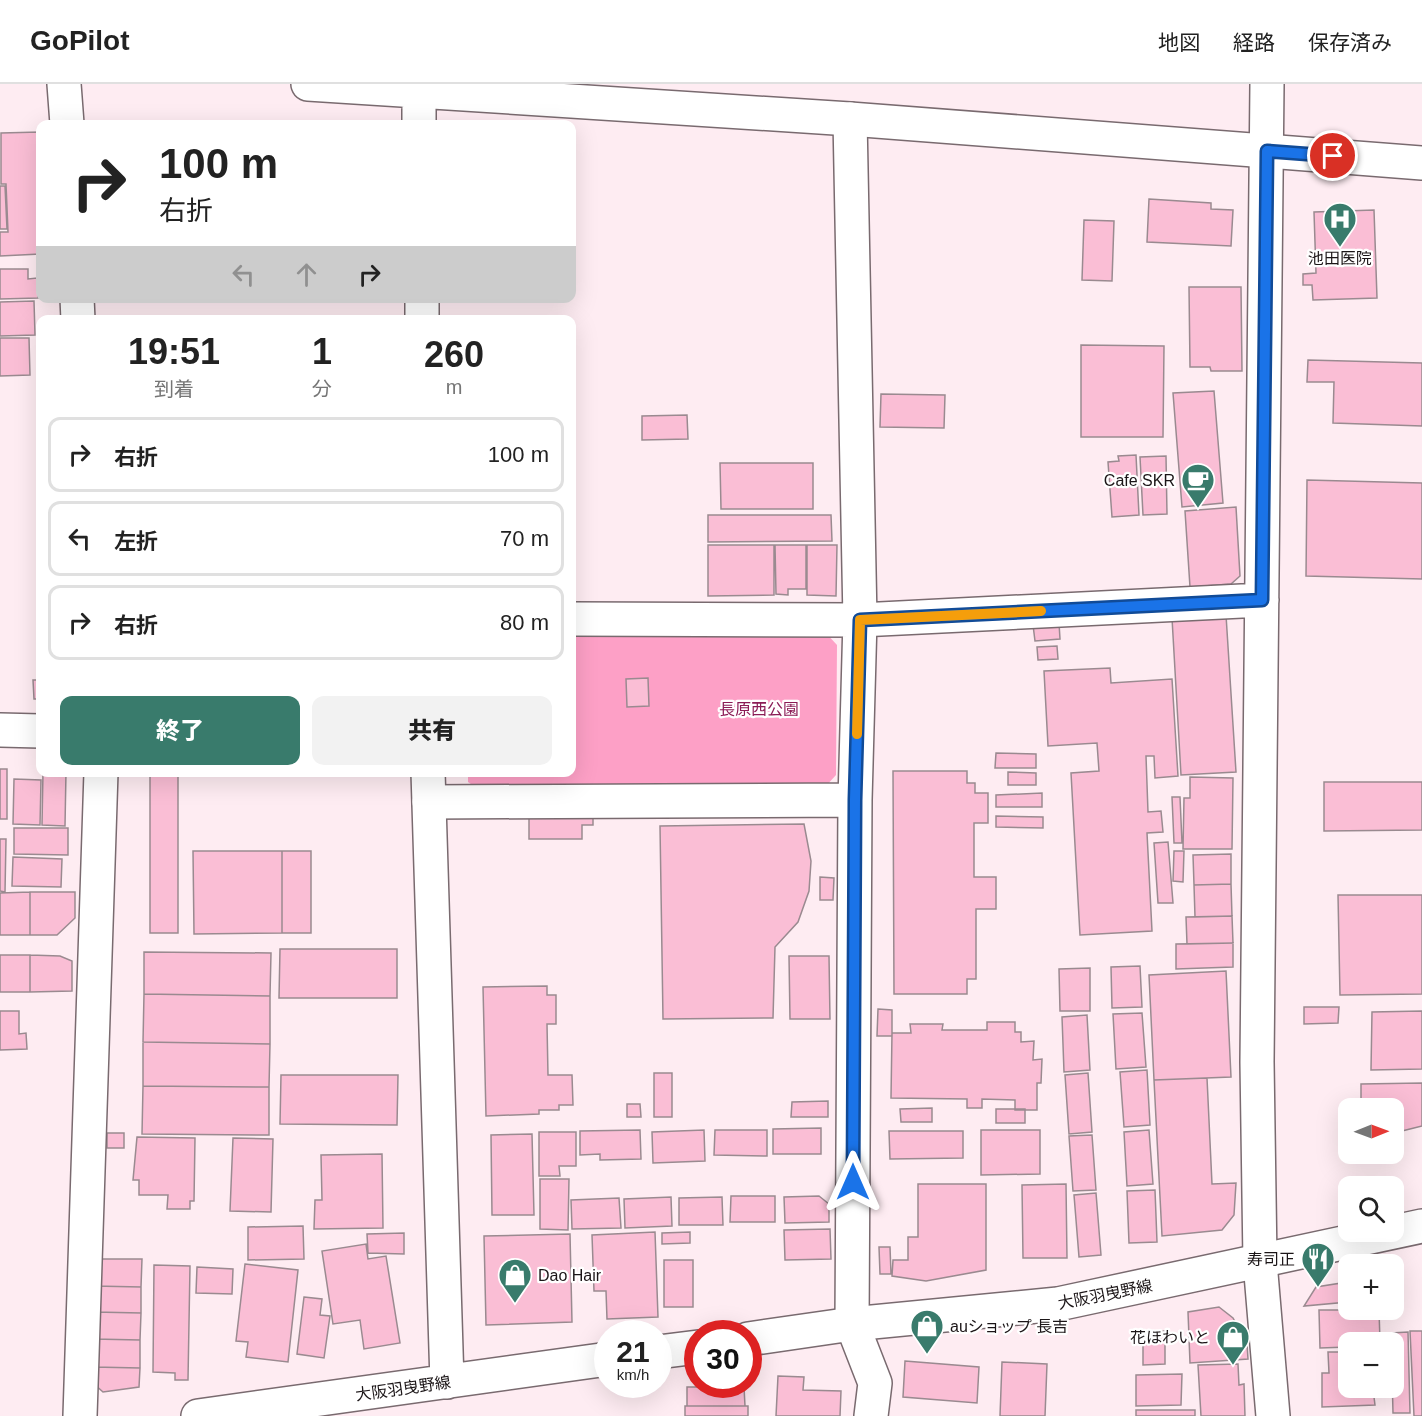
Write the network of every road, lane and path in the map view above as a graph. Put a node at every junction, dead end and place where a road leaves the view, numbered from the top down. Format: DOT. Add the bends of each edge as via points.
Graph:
graph roads {
  1 [pos="64,84"];
  2 [pos="308,84"];
  3 [pos="1267,84"];
  4 [pos="419,91"];
  5 [pos="850,119"];
  6 [pos="67,120"];
  7 [pos="419,120"];
  8 [pos="1267,151"];
  9 [pos="1422,163"];
  10 [pos="1262,600"];
  11 [pos="576,619"];
  12 [pos="860,620"];
  13 [pos="0,730"];
  14 [pos="36,731"];
  15 [pos="101,777"];
  16 [pos="429,787"];
  17 [pos="855,800"];
  18 [pos="1422,1226"];
  19 [pos="1260,1262"];
  20 [pos="852,1324"];
  21 [pos="762,1337"];
  22 [pos="594,1361"];
  23 [pos="447,1382"];
  24 [pos="80,1416"];
  25 [pos="198,1416"];
  26 [pos="871,1416"];
  27 [pos="1273,1416"];
  1 -- 6 [label="street"];
  2 -- 4 [label="street"];
  3 -- 8 [label="street"];
  4 -- 5 [label="street"];
  4 -- 7 [label="street"];
  5 -- 8 [label="street"];
  5 -- 12 [label="street"];
  8 -- 9 [label="street"];
  8 -- 10 [label="street"];
  10 -- 12 [label="street"];
  10 -- 19 [label="street" via="1257,1062"];
  11 -- 12 [label="street"];
  12 -- 17 [label="street"];
  13 -- 14 [label="street"];
  15 -- 24 [label="street"];
  16 -- 17 [label="street"];
  16 -- 23 [label="street"];
  17 -- 20 [label="street"];
  18 -- 19 [label="street, 大阪羽曳野線"];
  19 -- 20 [label="street, 大阪羽曳野線" via="1058,1304"];
  19 -- 27 [label="street"];
  20 -- 21 [label="street, 大阪羽曳野線"];
  20 -- 26 [label="street" via="875,1383"];
  22 -- 23 [label="street, 大阪羽曳野線"];
  23 -- 25 [label="street, 大阪羽曳野線"];
}
